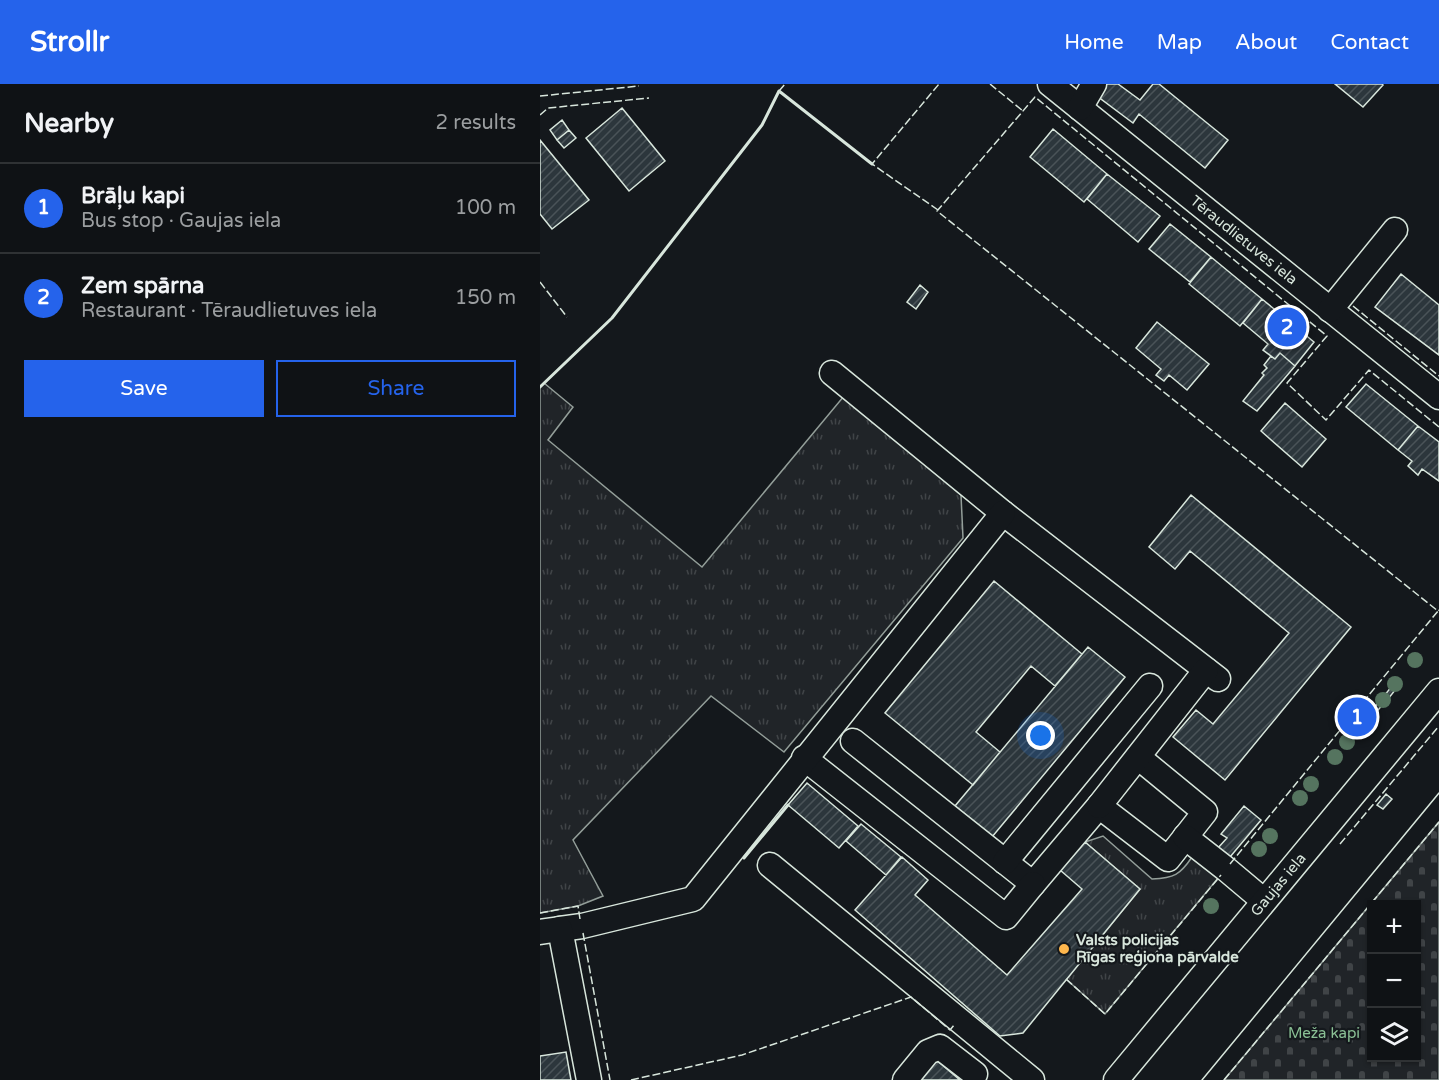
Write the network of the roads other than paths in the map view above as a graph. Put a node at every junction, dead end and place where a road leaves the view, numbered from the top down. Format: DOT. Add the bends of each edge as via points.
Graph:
graph roads {
  1 [pos="1050,84"];
  2 [pos="1094,84"];
  3 [pos="1080,108"];
  4 [pos="1395,230"];
  5 [pos="1330,310"];
  6 [pos="832,373"];
  7 [pos="1439,397"];
  8 [pos="1003,513"];
  9 [pos="1150,686"];
  10 [pos="1439,691"];
  11 [pos="853,741"];
  12 [pos="1138,757"];
  13 [pos="804,758"];
  14 [pos="1099,806"];
  15 [pos="1185,837"];
  16 [pos="1005,861"];
  17 [pos="770,865"];
  18 [pos="1033,884"];
  19 [pos="1264,902"];
  20 [pos="550,931"];
  21 [pos="976,1078"];
  22 [pos="589,1080"];
  23 [pos="905,1080"];
  24 [pos="1032,1080"];
  25 [pos="1116,1080"];
  1 -- 3 [label="street, Tēraudlietuves iela"];
  2 -- 3 [label="street"];
  3 -- 5 [label="street, Tēraudlietuves iela"];
  4 -- 5 [label="street"];
  5 -- 7 [label="street, Tēraudlietuves iela"];
  6 -- 8 [label="street"];
  8 -- 12 [label="street" via="1212,674"];
  8 -- 13 [label="street"];
  9 -- 16 [label="street"];
  10 -- 19 [label="street, Gaujas iela"];
  11 -- 16 [label="street"];
  12 -- 14 [label="street"];
  12 -- 15 [label="street" via="1205,812"];
  13 -- 18 [label="street" via="1006,917"];
  13 -- 20 [label="street" via="693,898"];
  14 -- 15 [label="street" via="1168,859"];
  14 -- 18 [label="street"];
  15 -- 19 [label="street"];
  16 -- 18 [label="street"];
  17 -- 24 [label="street"];
  19 -- 25 [label="street, Gaujas iela"];
  20 -- 22 [label="street"];
  21 -- 23 [label="street" via="940,1047 928,1052"];
}
